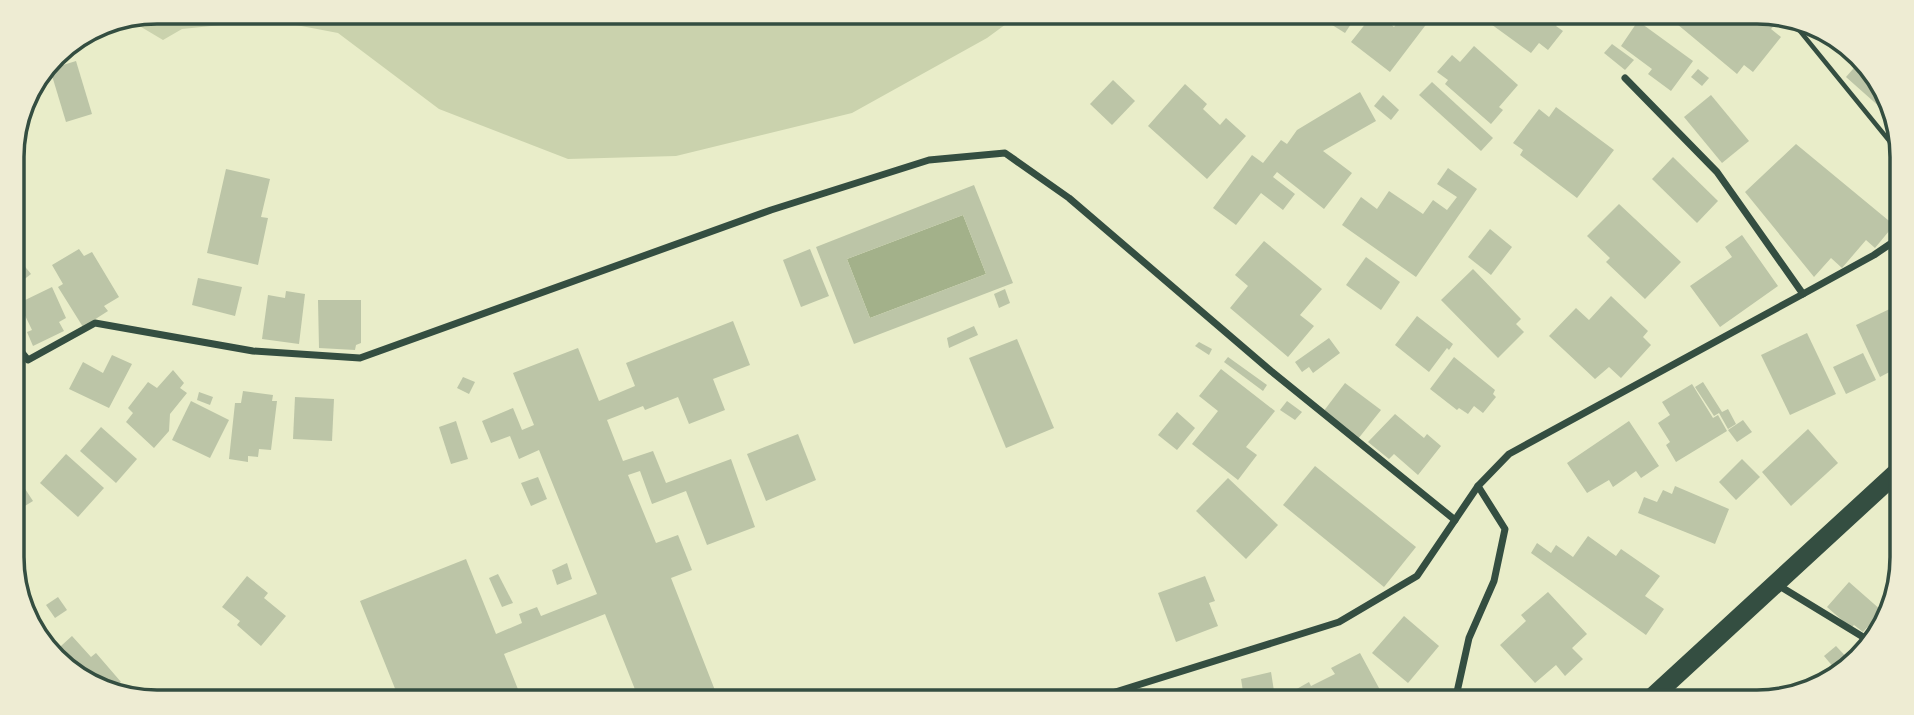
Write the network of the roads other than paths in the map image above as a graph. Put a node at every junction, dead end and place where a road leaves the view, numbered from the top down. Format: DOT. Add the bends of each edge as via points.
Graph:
graph roads {
  1 [pos="1625,78"];
  2 [pos="1890,244"];
  3 [pos="1802,294"];
  4 [pos="24,355"];
  5 [pos="1890,478"];
  6 [pos="1478,486"];
  7 [pos="1455,520"];
  8 [pos="1775,583"];
  9 [pos="1863,637"];
  10 [pos="1122,690"];
  11 [pos="1457,690"];
  12 [pos="1660,690"];
  1 -- 3 [label="street" via="1717,172"];
  2 -- 3 [label="street"];
  3 -- 6 [label="street" via="1509,454"];
  4 -- 7 [label="street" via="29,360 95,323 253,351 360,358 771,210 929,160 1004,153 1069,198 1270,371"];
  5 -- 8 [label="highway"];
  6 -- 7 [label="street"];
  6 -- 11 [label="street" via="1505,529 1494,581 1469,638"];
  7 -- 10 [label="street" via="1417,576 1339,622"];
  8 -- 9 [label="street"];
  8 -- 12 [label="highway"];
}
